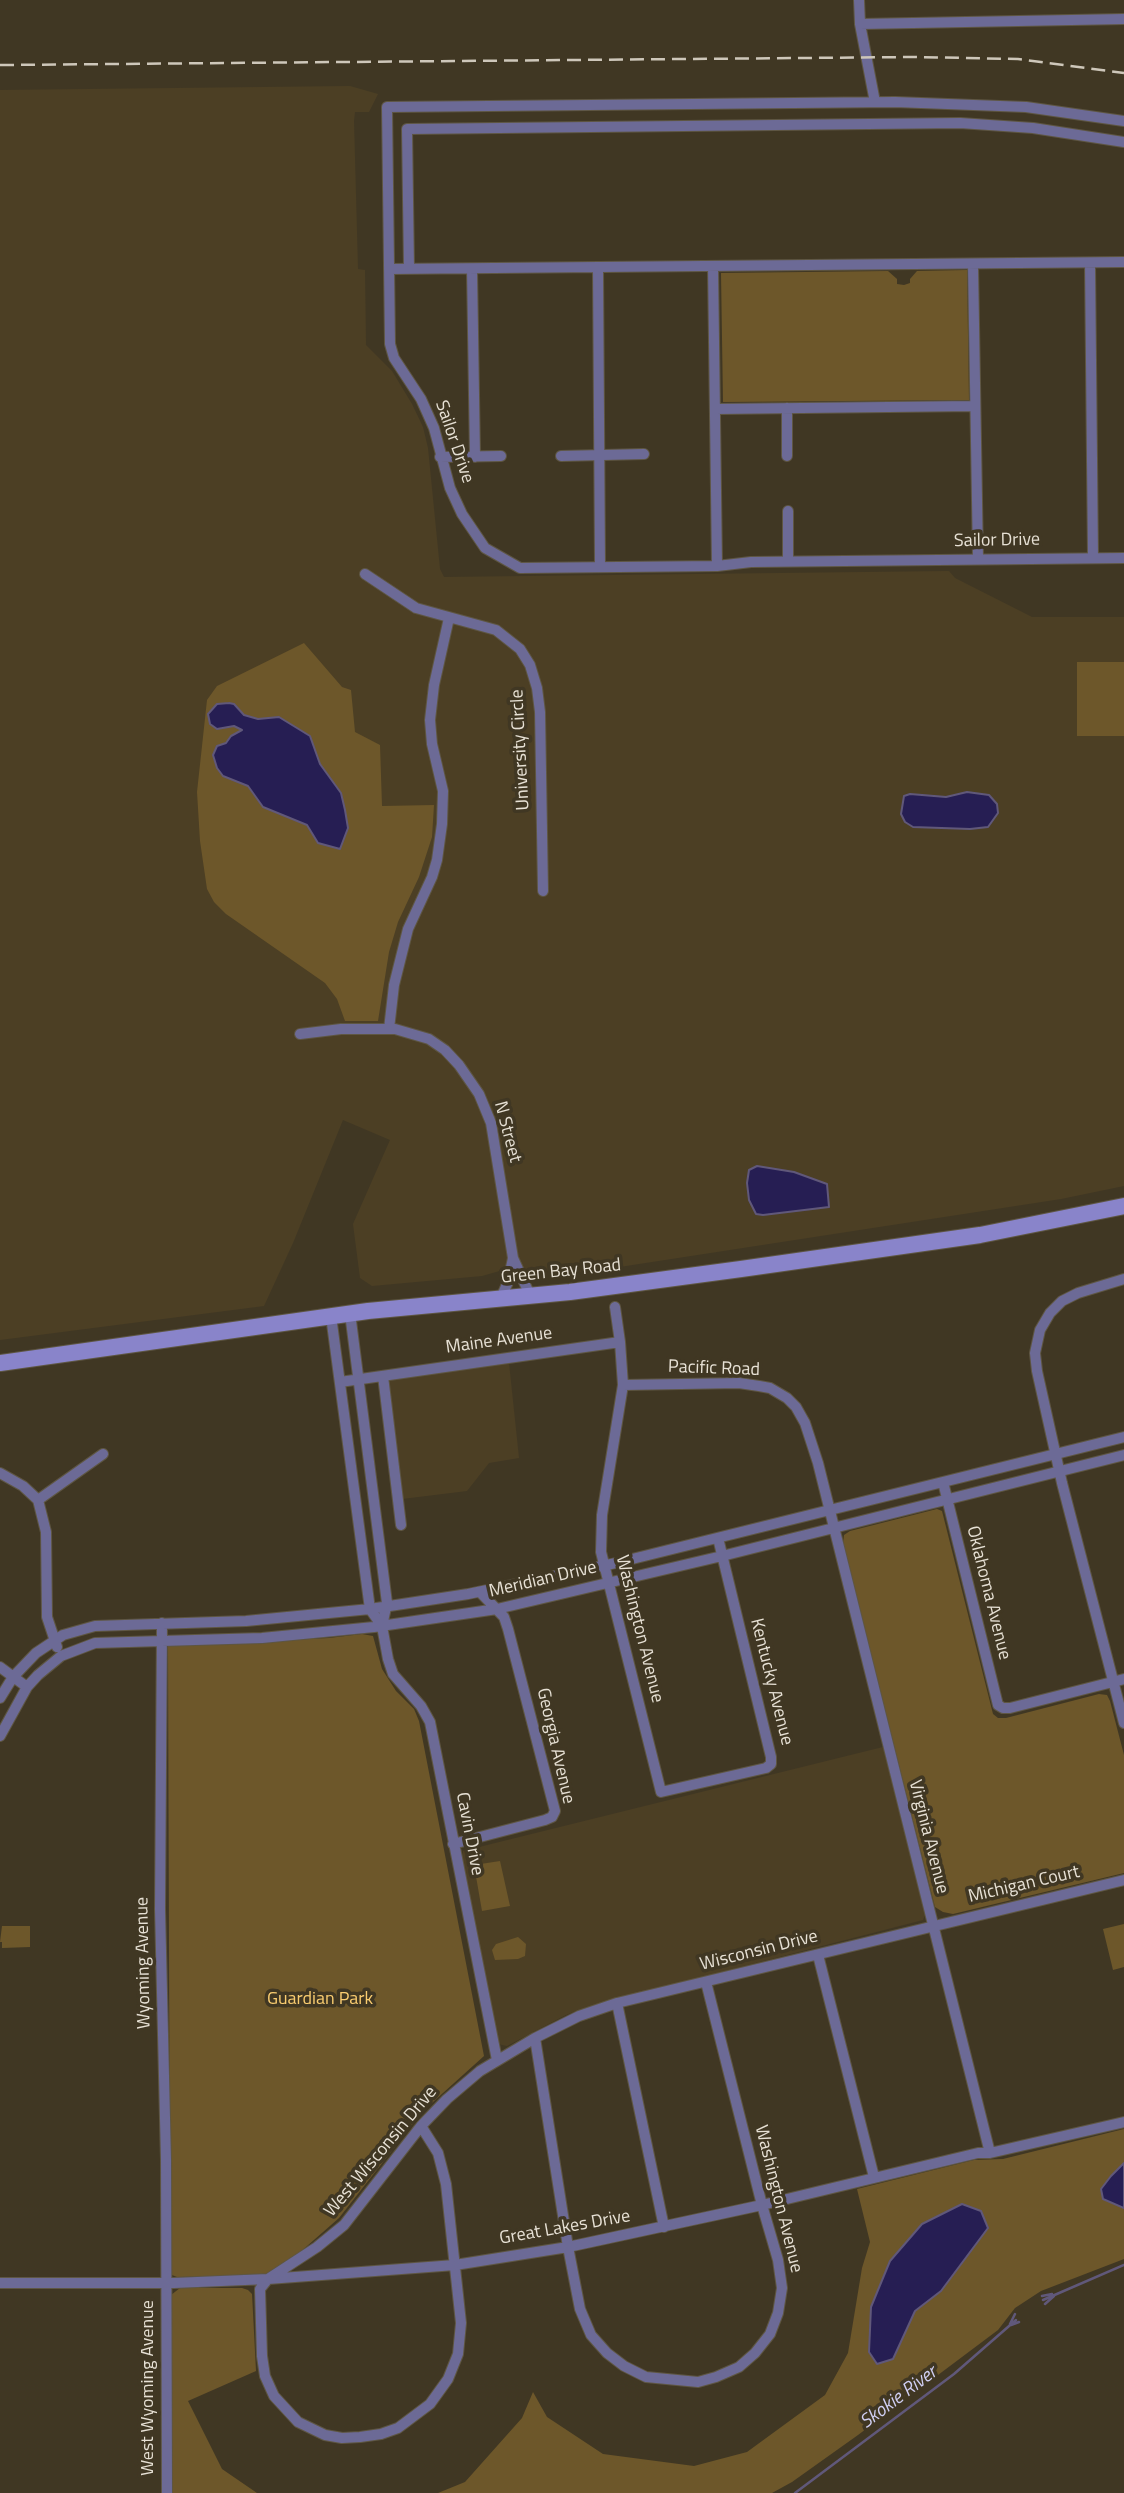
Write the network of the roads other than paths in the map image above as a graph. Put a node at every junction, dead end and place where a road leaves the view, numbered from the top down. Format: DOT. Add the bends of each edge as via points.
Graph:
graph roads {
  1 [pos="859,0"];
  2 [pos="1124,19"];
  3 [pos="860,24"];
  4 [pos="876,102"];
  5 [pos="1124,121"];
  6 [pos="1124,142"];
  7 [pos="1124,262"];
  8 [pos="1090,263"];
  9 [pos="973,265"];
  10 [pos="713,266"];
  11 [pos="598,268"];
  12 [pos="389,269"];
  13 [pos="409,269"];
  14 [pos="472,270"];
  15 [pos="975,406"];
  16 [pos="787,408"];
  17 [pos="715,409"];
  18 [pos="644,454"];
  19 [pos="599,455"];
  20 [pos="501,456"];
  21 [pos="561,456"];
  22 [pos="788,456"];
  23 [pos="440,457"];
  24 [pos="475,457"];
  25 [pos="788,512"];
  26 [pos="1093,558"];
  27 [pos="1124,558"];
  28 [pos="978,559"];
  29 [pos="788,561"];
  30 [pos="717,566"];
  31 [pos="600,567"];
  32 [pos="365,574"];
  33 [pos="449,618"];
  34 [pos="543,891"];
  35 [pos="389,1029"];
  36 [pos="300,1034"];
  37 [pos="1124,1206"];
  38 [pos="513,1258"];
  39 [pos="1124,1279"];
  40 [pos="530,1295"];
  41 [pos="501,1298"];
  42 [pos="615,1307"];
  43 [pos="349,1313"];
  44 [pos="331,1316"];
  45 [pos="620,1342"];
  46 [pos="0,1363"];
  47 [pos="383,1376"];
  48 [pos="359,1379"];
  49 [pos="340,1382"];
  50 [pos="623,1385"];
  51 [pos="1124,1437"];
  52 [pos="1055,1453"];
  53 [pos="103,1454"];
  54 [pos="1124,1455"];
  55 [pos="1060,1471"];
  56 [pos="0,1473"];
  57 [pos="943,1482"];
  58 [pos="38,1500"];
  59 [pos="947,1500"];
  60 [pos="828,1510"];
  61 [pos="401,1525"];
  62 [pos="833,1529"];
  63 [pos="718,1538"];
  64 [pos="722,1556"];
  65 [pos="604,1566"];
  66 [pos="608,1583"];
  67 [pos="480,1592"];
  68 [pos="387,1607"];
  69 [pos="370,1609"];
  70 [pos="497,1609"];
  71 [pos="162,1623"];
  72 [pos="382,1626"];
  73 [pos="54,1640"];
  74 [pos="161,1642"];
  75 [pos="61,1656"];
  76 [pos="0,1667"];
  77 [pos="13,1677"];
  78 [pos="1119,1681"];
  79 [pos="27,1687"];
  80 [pos="0,1699"];
  81 [pos="1124,1723"];
  82 [pos="0,1736"];
  83 [pos="661,1792"];
  84 [pos="453,1844"];
  85 [pos="1124,1880"];
  86 [pos="932,1925"];
  87 [pos="818,1955"];
  88 [pos="706,1982"];
  89 [pos="617,2003"];
  90 [pos="595,2010"];
  91 [pos="535,2038"];
  92 [pos="497,2060"];
  93 [pos="1124,2122"];
  94 [pos="421,2126"];
  95 [pos="990,2153"];
  96 [pos="874,2177"];
  97 [pos="762,2205"];
  98 [pos="664,2227"];
  99 [pos="568,2248"];
  100 [pos="455,2264"];
  101 [pos="268,2279"];
  102 [pos="0,2283"];
  103 [pos="167,2283"];
  104 [pos="167,2493"];
  1 -- 3 [label="street"];
  2 -- 3 [label="street"];
  3 -- 4 [label="street"];
  4 -- 5 [label="street, Sailor Drive" via="1026,107"];
  4 -- 12 [label="street, Sailor Drive" via="387,107"];
  6 -- 13 [label="street" via="960,123 407,129"];
  7 -- 8 [label="street"];
  8 -- 9 [label="street"];
  8 -- 26 [label="street"];
  9 -- 10 [label="street"];
  9 -- 15 [label="street"];
  10 -- 11 [label="street"];
  10 -- 17 [label="street"];
  11 -- 14 [label="street"];
  11 -- 19 [label="street"];
  12 -- 13 [label="street"];
  12 -- 23 [label="street, Sailor Drive" via="390,344 434,428"];
  13 -- 14 [label="street"];
  14 -- 24 [label="street"];
  15 -- 16 [label="street"];
  15 -- 28 [label="street"];
  16 -- 17 [label="street"];
  16 -- 22 [label="street"];
  17 -- 30 [label="street"];
  18 -- 19 [label="street"];
  19 -- 21 [label="street"];
  19 -- 31 [label="street"];
  20 -- 24 [label="street"];
  23 -- 24 [label="street"];
  23 -- 31 [label="street, Sailor Drive" via="450,488 485,548 520,568"];
  25 -- 29 [label="street"];
  26 -- 27 [label="street, Sailor Drive"];
  26 -- 28 [label="street, Sailor Drive"];
  28 -- 29 [label="street, Sailor Drive"];
  29 -- 30 [label="street, Sailor Drive"];
  30 -- 31 [label="street, Sailor Drive"];
  32 -- 33 [label="street, University Circle" via="416,608"];
  33 -- 34 [label="street, University Circle" via="496,630 520,649 534,673 540,712"];
  33 -- 35 [label="street" via="430,720 443,791 437,860 405,939"];
  35 -- 36 [label="street, N Street"];
  35 -- 38 [label="street, N Street" via="429,1039 445,1050 478,1094 491,1123"];
  37 -- 40 [label="main road, Green Bay Road" via="980,1235"];
  38 -- 40 [label="street, N Street"];
  38 -- 41 [label="street, N Street"];
  39 -- 52 [label="street" via="1062,1301 1040,1330 1037,1371"];
  40 -- 41 [label="main road, Green Bay Road"];
  41 -- 43 [label="main road, Green Bay Road"];
  42 -- 45 [label="street, Washington Avenue"];
  43 -- 44 [label="main road, Green Bay Road"];
  43 -- 48 [label="street, Cavin Drive"];
  44 -- 46 [label="main road, Green Bay Road"];
  44 -- 49 [label="street, Cavin Drive"];
  45 -- 47 [label="street, Maine Avenue"];
  45 -- 50 [label="street, Washington Avenue"];
  47 -- 48 [label="street, Maine Avenue"];
  47 -- 61 [label="street"];
  48 -- 49 [label="street, Maine Avenue"];
  48 -- 68 [label="street, Cavin Drive"];
  49 -- 69 [label="street, Cavin Drive"];
  50 -- 60 [label="street, Pacific Road" via="739,1383 770,1388 787,1398 805,1423"];
  50 -- 65 [label="street, Washington Avenue" via="601,1522"];
  51 -- 52 [label="street, Meridian Drive"];
  52 -- 55 [label="street"];
  52 -- 57 [label="street, Meridian Drive"];
  53 -- 58 [label="street"];
  54 -- 55 [label="street, Meridian Drive"];
  55 -- 59 [label="street, Meridian Drive"];
  55 -- 78 [label="street"];
  56 -- 58 [label="street"];
  57 -- 59 [label="street, Oklahoma Avenue"];
  57 -- 60 [label="street, Meridian Drive"];
  58 -- 73 [label="street" via="46,1532 47,1617"];
  59 -- 62 [label="street, Meridian Drive"];
  59 -- 78 [label="street, Oklahoma Avenue" via="995,1699 1003,1709"];
  60 -- 62 [label="street, Pacific Road"];
  60 -- 63 [label="street, Meridian Drive"];
  62 -- 64 [label="street, Meridian Drive"];
  62 -- 86 [label="street, Virginia Avenue"];
  63 -- 64 [label="street, Kentucky Avenue"];
  63 -- 65 [label="street, Meridian Drive"];
  64 -- 66 [label="street, Meridian Drive"];
  64 -- 83 [label="street, Kentucky Avenue" via="771,1764"];
  65 -- 66 [label="street, Washington Avenue"];
  65 -- 67 [label="street, Meridian Drive"];
  66 -- 70 [label="street, Meridian Drive"];
  66 -- 83 [label="street, Washington Avenue"];
  67 -- 68 [label="street, Meridian Drive"];
  67 -- 70 [label="street, Georgia Avenue"];
  68 -- 69 [label="street, Meridian Drive"];
  68 -- 72 [label="street, Cavin Drive"];
  69 -- 71 [label="street, Meridian Drive" via="246,1621"];
  69 -- 72 [label="street, Cavin Drive"];
  70 -- 72 [label="street, Meridian Drive"];
  70 -- 84 [label="street, Georgia Avenue" via="508,1629 555,1811 545,1821"];
  71 -- 73 [label="street, Meridian Drive" via="95,1626"];
  71 -- 74 [label="street, Wyoming Avenue"];
  72 -- 74 [label="street, Meridian Drive"];
  72 -- 84 [label="street, Cavin Drive" via="393,1674 430,1722"];
  73 -- 75 [label="street"];
  73 -- 77 [label="street, Meridian Drive"];
  74 -- 75 [label="street, Meridian Drive" via="96,1643"];
  74 -- 103 [label="street, Wyoming Avenue"];
  75 -- 79 [label="street, Meridian Drive"];
  76 -- 77 [label="street"];
  77 -- 79 [label="street"];
  77 -- 80 [label="street, Meridian Drive"];
  78 -- 81 [label="street"];
  79 -- 82 [label="street, Meridian Drive"];
  84 -- 92 [label="street, Cavin Drive"];
  85 -- 86 [label="street, Michigan Court"];
  86 -- 87 [label="street, Wisconsin Drive"];
  86 -- 95 [label="street, Virginia Avenue"];
  87 -- 88 [label="street, Wisconsin Drive"];
  87 -- 96 [label="street"];
  88 -- 89 [label="street, Wisconsin Drive"];
  88 -- 97 [label="street, Washington Avenue"];
  89 -- 90 [label="street, Wisconsin Drive"];
  89 -- 98 [label="street"];
  90 -- 91 [label="street, West Wisconsin Drive"];
  91 -- 92 [label="street, West Wisconsin Drive"];
  91 -- 99 [label="street, Washington Avenue"];
  92 -- 94 [label="street, West Wisconsin Drive"];
  93 -- 95 [label="street, Great Lakes Drive"];
  94 -- 100 [label="street" via="443,2167"];
  94 -- 101 [label="street, West Wisconsin Drive" via="344,2225"];
  95 -- 96 [label="street, Great Lakes Drive"];
  96 -- 97 [label="street, Great Lakes Drive"];
  97 -- 98 [label="street, Great Lakes Drive"];
  97 -- 99 [label="street, Washington Avenue" via="781,2279 778,2313 770,2334 739,2367 698,2382 646,2377 607,2353 591,2335 580,2309"];
  98 -- 99 [label="street, Great Lakes Drive"];
  99 -- 100 [label="street, Great Lakes Drive"];
  100 -- 101 [label="street, Great Lakes Drive"];
  100 -- 101 [label="street" via="461,2323 458,2354 448,2378 430,2404 398,2428 360,2437 310,2430 274,2396 262,2356 260,2289"];
  101 -- 103 [label="street, Great Lakes Drive"];
  102 -- 103 [label="street, Great Lakes Drive"];
  103 -- 104 [label="street, West Wyoming Avenue"];
}
